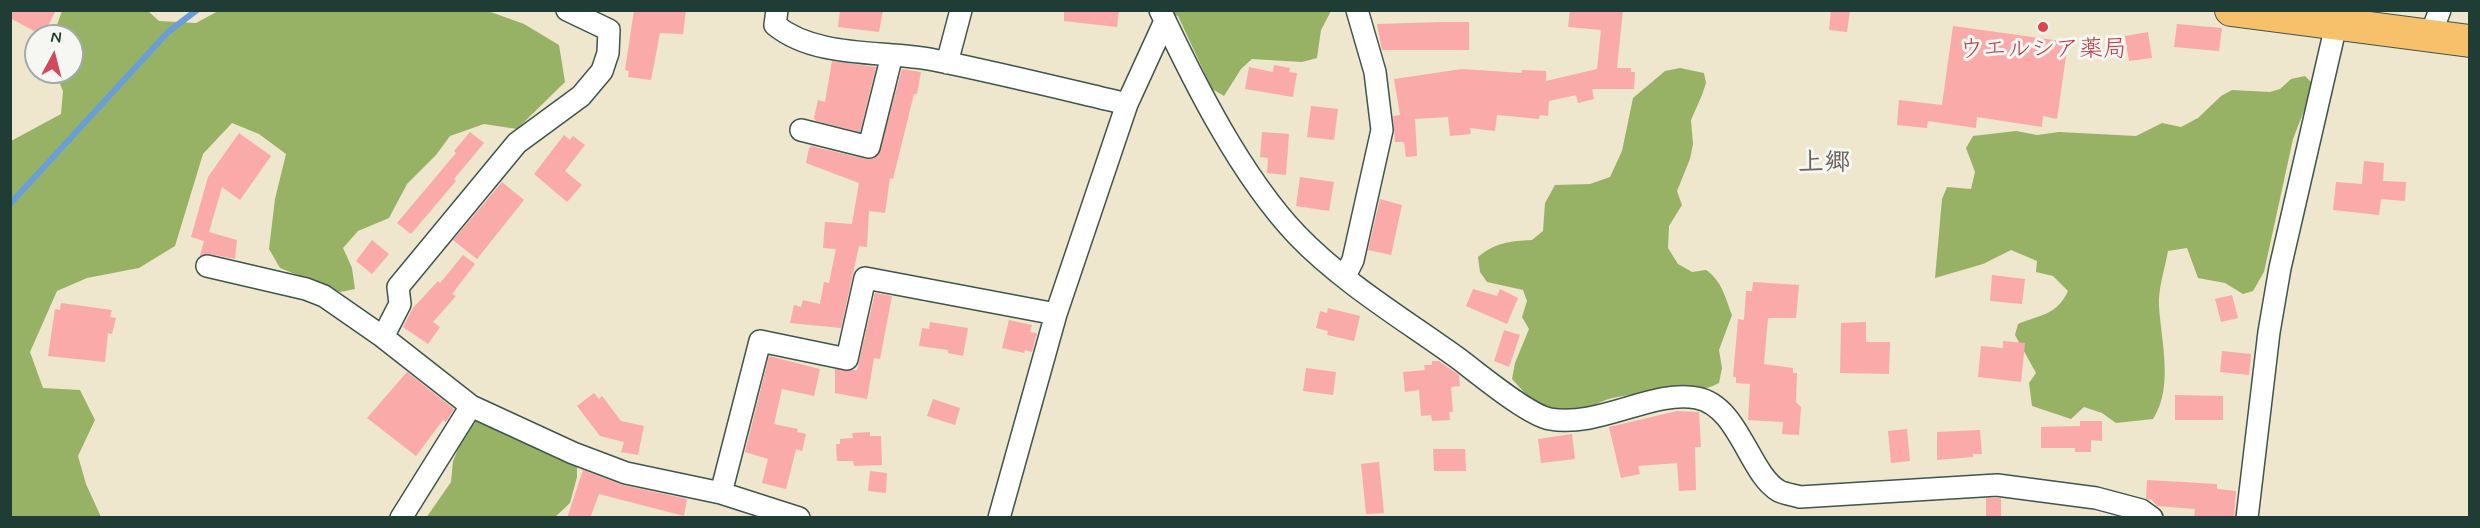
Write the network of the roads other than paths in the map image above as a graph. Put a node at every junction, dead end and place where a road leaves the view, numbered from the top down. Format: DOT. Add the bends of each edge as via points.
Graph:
graph roads {
  1 [pos="567,10"];
  2 [pos="777,10"];
  3 [pos="961,10"];
  4 [pos="1357,10"];
  5 [pos="2231,10"];
  6 [pos="1162,16"];
  7 [pos="2435,23"];
  8 [pos="2336,25"];
  9 [pos="2469,41"];
  10 [pos="892,55"];
  11 [pos="947,63"];
  12 [pos="1127,104"];
  13 [pos="801,130"];
  14 [pos="207,266"];
  15 [pos="1345,276"];
  16 [pos="1056,314"];
  17 [pos="383,338"];
  18 [pos="471,405"];
  19 [pos="721,494"];
  20 [pos="401,518"];
  21 [pos="799,518"];
  22 [pos="999,518"];
  23 [pos="2152,518"];
  24 [pos="2247,518"];
  1 -- 17 [label="street" via="609,30 602,71 581,96 517,142 398,287 400,304"];
  2 -- 10 [label="street" via="775,25 791,38"];
  3 -- 11 [label="street"];
  4 -- 15 [label="street" via="1375,72 1382,130 1353,260"];
  5 -- 8 [label="highway"];
  6 -- 12 [label="street"];
  6 -- 15 [label="street" via="1230,142 1263,194 1296,234"];
  7 -- 8 [label="highway"];
  7 -- 9 [label="highway"];
  8 -- 24 [label="street" via="2280,268"];
  10 -- 11 [label="street"];
  10 -- 13 [label="street" via="869,147"];
  11 -- 12 [label="street"];
  12 -- 16 [label="street"];
  14 -- 17 [label="street" via="324,296"];
  15 -- 23 [label="street" via="1547,419 1585,420 1678,397 1698,398 1715,406 1738,433 1765,478 1779,491 1800,498 1997,485 2096,498 2141,510"];
  16 -- 19 [label="street" via="865,278 847,359 760,341"];
  16 -- 22 [label="street"];
  17 -- 18 [label="street"];
  18 -- 19 [label="street" via="626,473"];
  18 -- 20 [label="street"];
  19 -- 21 [label="street"];
}
